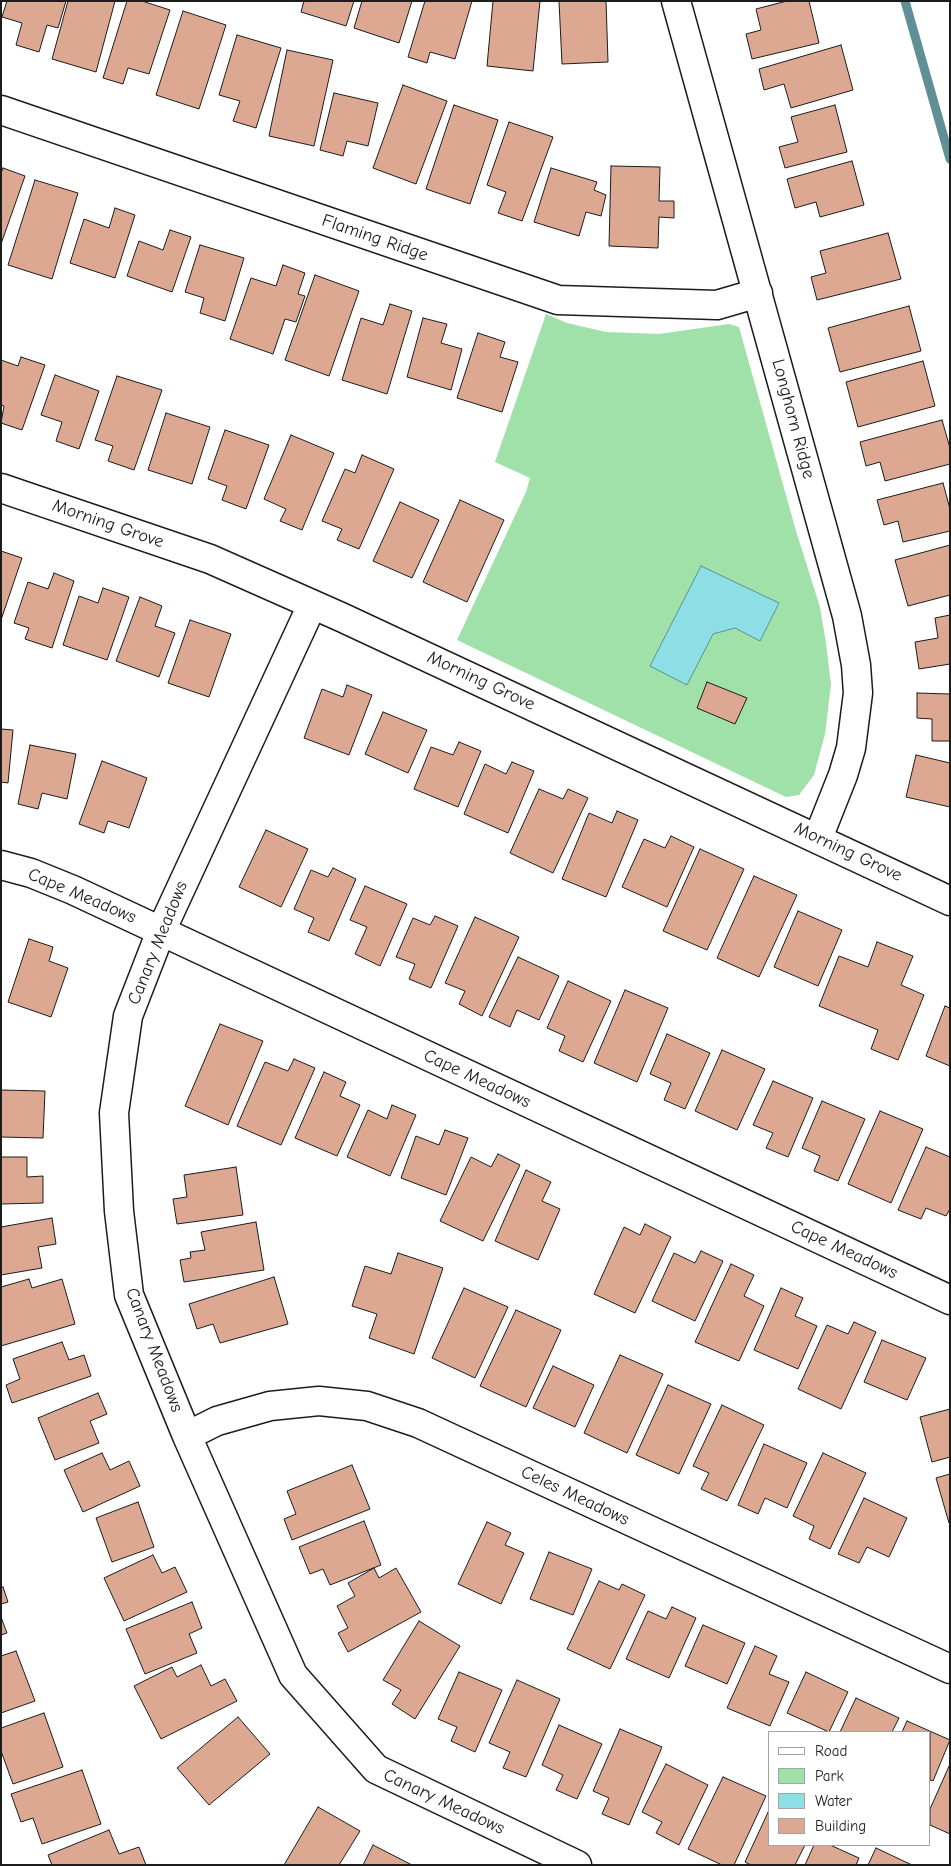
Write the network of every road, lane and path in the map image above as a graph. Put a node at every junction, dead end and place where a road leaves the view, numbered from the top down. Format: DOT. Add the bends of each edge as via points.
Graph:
graph roads {
  1 [pos="676,1"];
  2 [pos="1,110"];
  3 [pos="758,293"];
  4 [pos="1,488"];
  5 [pos="312,605"];
  6 [pos="818,838"];
  7 [pos="1,864"];
  8 [pos="950,901"];
  9 [pos="161,931"];
  10 [pos="950,1300"];
  11 [pos="187,1436"];
  12 [pos="950,1669"];
  13 [pos="577,1865"];
  1 -- 3 [label="street, Longhorn Ridge"];
  2 -- 3 [label="street, Flaming Ridge" via="558,300 717,305"];
  3 -- 6 [label="street, Longhorn Ridge" via="848,616 856,665 856,721 851,748"];
  4 -- 5 [label="street, Morning Grove" via="210,559"];
  5 -- 6 [label="street, Morning Grove"];
  5 -- 9 [label="street, Canary Meadows"];
  6 -- 8 [label="street, Morning Grove"];
  7 -- 9 [label="street, Cape Meadows" via="73,890"];
  9 -- 10 [label="street, Cape Meadows"];
  9 -- 11 [label="street, Canary Meadows" via="128,1016 114,1123 119,1211 129,1295"];
  11 -- 12 [label="street, Celes Meadows" via="217,1422 270,1406 319,1401 367,1406 418,1423"];
  11 -- 13 [label="street, Canary Meadows" via="293,1675 376,1769"];
}
